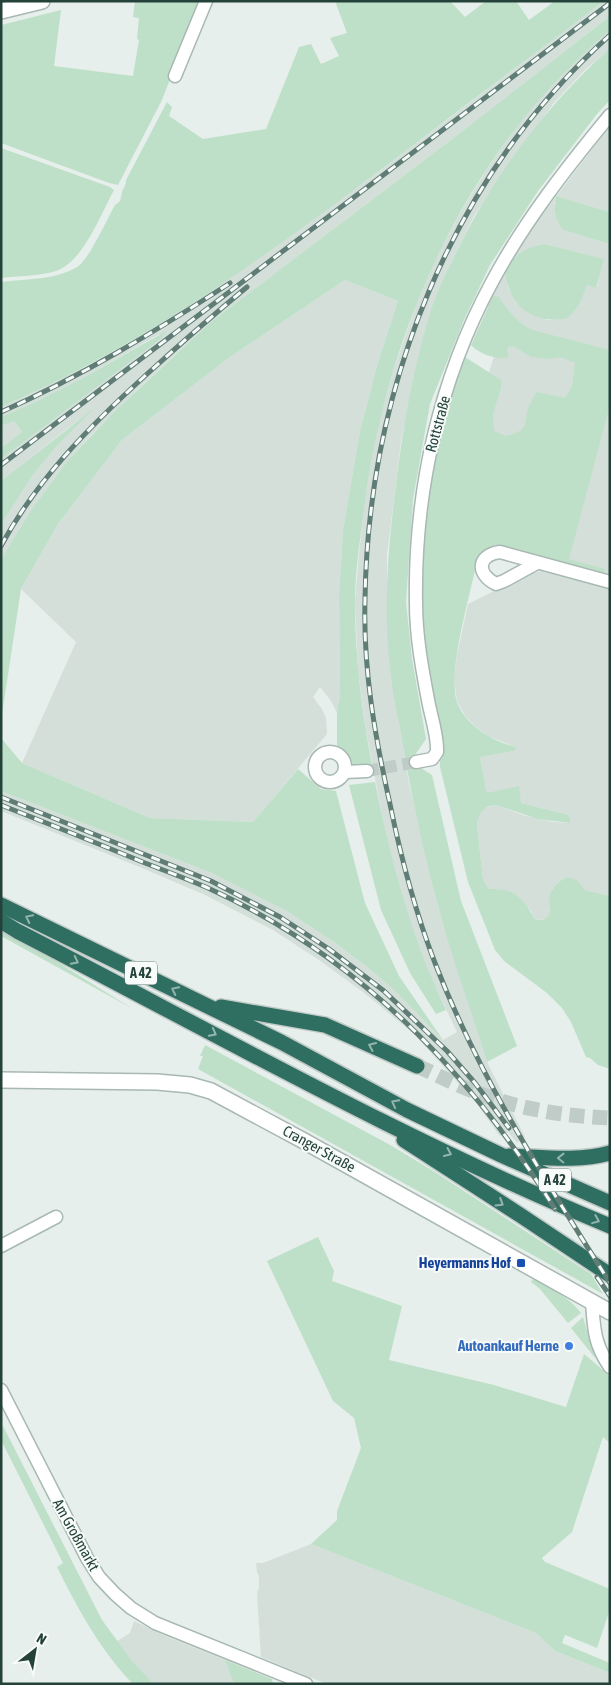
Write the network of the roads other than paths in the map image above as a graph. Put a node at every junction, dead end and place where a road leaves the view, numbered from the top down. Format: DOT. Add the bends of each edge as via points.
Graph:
graph roads {
  1 [pos="42,1"];
  2 [pos="206,1"];
  3 [pos="1,11"];
  4 [pos="176,76"];
  5 [pos="610,115"];
  6 [pos="537,563"];
  7 [pos="610,582"];
  8 [pos="416,762"];
  9 [pos="367,771"];
  10 [pos="345,772"];
  11 [pos="1,905"];
  12 [pos="1,921"];
  13 [pos="203,1004"];
  14 [pos="417,1066"];
  15 [pos="1,1080"];
  16 [pos="342,1100"];
  17 [pos="610,1153"];
  18 [pos="502,1155"];
  19 [pos="610,1203"];
  20 [pos="56,1217"];
  21 [pos="610,1226"];
  22 [pos="1,1246"];
  23 [pos="610,1275"];
  24 [pos="592,1302"];
  25 [pos="610,1312"];
  26 [pos="610,1367"];
  27 [pos="1,1390"];
  28 [pos="306,1684"];
  1 -- 3 [label="street"];
  2 -- 4 [label="street"];
  5 -- 8 [label="street, Rottstraße" via="529,222 492,281 455,363 439,416 426,469 416,560 420,657 437,752 432,759"];
  6 -- 7 [label="street"];
  9 -- 10 [label="street"];
  13 -- 11 [label="highway, A 42, one-way"];
  12 -- 16 [label="highway, A 42, one-way"];
  14 -- 13 [label="highway, one-way" via="325,1024"];
  18 -- 13 [label="highway, A 42, one-way" via="407,1110"];
  15 -- 24 [label="street, Cranger Straße" via="157,1082 211,1091"];
  16 -- 21 [label="highway, A 42, one-way" via="493,1174"];
  16 -- 23 [label="highway, one-way"];
  17 -- 18 [label="highway, one-way" via="566,1158"];
  18 -- 19 [label="highway, A 42"];
  20 -- 22 [label="street"];
  24 -- 25 [label="street, Cranger Straße"];
  24 -- 26 [label="street" via="596,1343"];
  27 -- 28 [label="street, Am Großmarkt" via="87,1558 115,1594 155,1623"];
}
